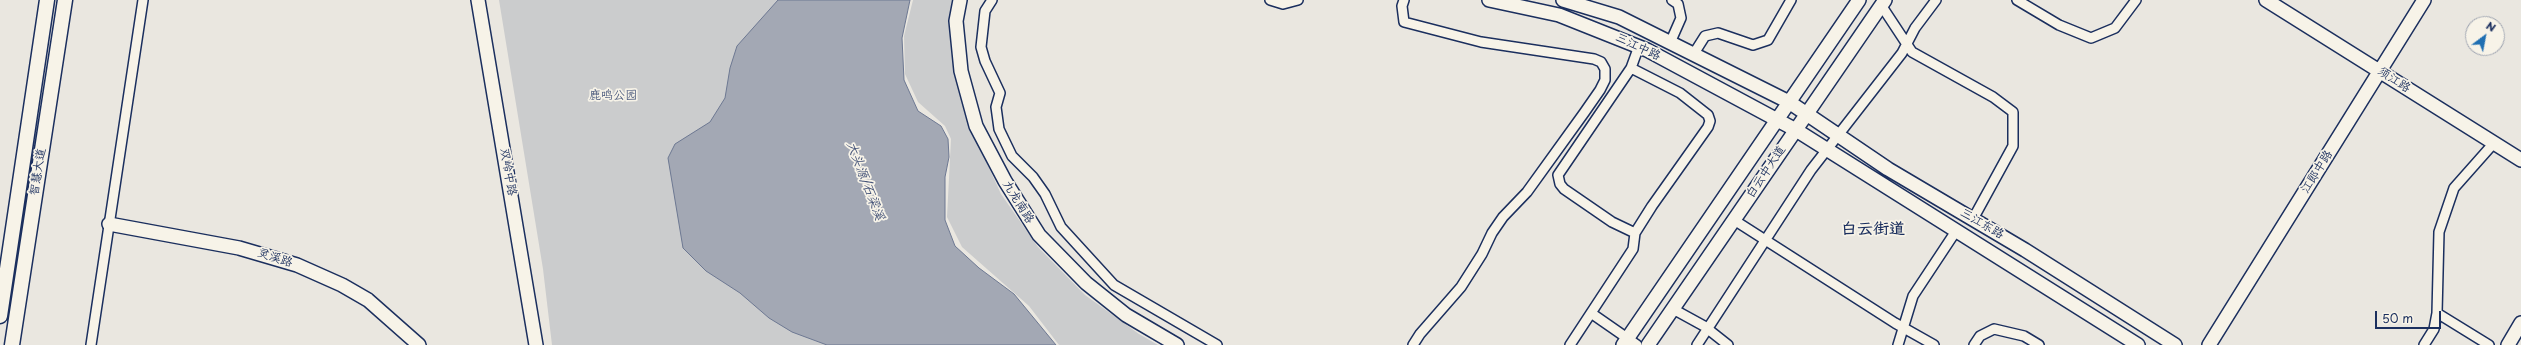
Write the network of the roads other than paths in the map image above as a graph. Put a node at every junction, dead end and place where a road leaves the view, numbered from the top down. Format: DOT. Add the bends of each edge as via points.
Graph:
graph roads {
  1 [pos="47,0"];
  2 [pos="65,0"];
  3 [pos="143,0"];
  4 [pos="478,0"];
  5 [pos="960,0"];
  6 [pos="992,0"];
  7 [pos="1270,0"];
  8 [pos="1298,0"];
  9 [pos="1404,0"];
  10 [pos="1489,0"];
  11 [pos="1563,0"];
  12 [pos="1672,0"];
  13 [pos="1792,0"];
  14 [pos="1859,0"];
  15 [pos="1936,0"];
  16 [pos="2017,0"];
  17 [pos="2136,0"];
  18 [pos="2266,0"];
  19 [pos="2424,0"];
  20 [pos="1510,2"];
  21 [pos="1883,2"];
  22 [pos="1670,43"];
  23 [pos="1906,45"];
  24 [pos="1639,46"];
  25 [pos="1693,55"];
  26 [pos="1630,68"];
  27 [pos="2379,71"];
  28 [pos="1789,102"];
  29 [pos="1807,113"];
  30 [pos="1777,120"];
  31 [pos="1796,130"];
  32 [pos="1838,134"];
  33 [pos="2494,144"];
  34 [pos="1826,149"];
  35 [pos="2521,160"];
  36 [pos="1973,219"];
  37 [pos="1734,220"];
  38 [pos="109,224"];
  39 [pos="1956,231"];
  40 [pos="1635,233"];
  41 [pos="1766,241"];
  42 [pos="1673,309"];
  43 [pos="1591,313"];
  44 [pos="2437,313"];
  45 [pos="0,316"];
  46 [pos="2521,323"];
  47 [pos="1902,327"];
  48 [pos="1708,329"];
  49 [pos="1629,343"];
  50 [pos="12,345"];
  51 [pos="91,345"];
  52 [pos="419,345"];
  53 [pos="536,345"];
  54 [pos="1177,345"];
  55 [pos="1217,345"];
  56 [pos="1413,345"];
  57 [pos="1570,345"];
  58 [pos="1648,345"];
  59 [pos="1697,345"];
  60 [pos="1728,345"];
  61 [pos="1898,345"];
  62 [pos="1934,345"];
  63 [pos="1974,345"];
  64 [pos="2039,345"];
  65 [pos="2138,345"];
  66 [pos="2175,345"];
  67 [pos="2209,345"];
  68 [pos="2424,345"];
  69 [pos="2489,345"];
  70 [pos="2508,345"];
  1 -- 45 [label="main road, 智慧大道"];
  2 -- 50 [label="main road, 智慧大道"];
  3 -- 38 [label="street"];
  4 -- 53 [label="main road, 双岭中路"];
  5 -- 54 [label="main road, 九龙南路" via="956,21 961,71 976,126 1004,181 1039,235 1086,283 1126,315"];
  6 -- 55 [label="street" via="985,11 980,47 1000,93 996,107 999,129 1012,156 1037,183 1061,227 1114,285"];
  7 -- 8 [label="street" via="1283,4"];
  9 -- 56 [label="street" via="1404,22 1481,42 1594,59 1601,62 1605,69 1605,80 1584,113 1527,192 1496,227 1461,287"];
  10 -- 20 [label="main road, 三江中路"];
  11 -- 22 [label="main road, 三江中路" via="1618,17"];
  12 -- 22 [label="street" via="1678,4 1681,18"];
  13 -- 25 [label="street" via="1768,40 1753,45 1718,33 1705,36"];
  14 -- 28 [label="main road, 白云中大道"];
  15 -- 23 [label="street"];
  16 -- 17 [label="street" via="2059,25 2091,38 2115,28"];
  18 -- 27 [label="main road, 须江路"];
  19 -- 27 [label="main road, 江郎中路"];
  20 -- 24 [label="main road, 三江中路" via="1559,15"];
  21 -- 23 [label="street"];
  21 -- 29 [label="main road, 白云中大道"];
  22 -- 25 [label="main road, 三江中路"];
  23 -- 32 [label="street"];
  23 -- 36 [label="street" via="1912,52 1993,97 2013,112 2013,146"];
  24 -- 26 [label="street"];
  24 -- 30 [label="main road, 三江中路"];
  25 -- 28 [label="main road, 三江中路"];
  26 -- 40 [label="street" via="1558,175 1564,189 1612,222"];
  26 -- 40 [label="street" via="1680,93 1708,115 1710,121"];
  27 -- 33 [label="main road, 须江路"];
  27 -- 67 [label="main road, 江郎中路"];
  28 -- 29 [label="main road, 三江东路"];
  28 -- 30 [label="main road, 白云中大道"];
  29 -- 31 [label="main road, 白云中大道"];
  29 -- 32 [label="main road, 三江东路"];
  30 -- 31 [label="main road, 三江东路"];
  30 -- 49 [label="main road, 白云中大道"];
  31 -- 34 [label="main road, 三江东路"];
  31 -- 37 [label="main road, 白云中大道"];
  32 -- 34 [label="street"];
  32 -- 36 [label="main road, 三江东路" via="1888,169"];
  33 -- 35 [label="main road, 须江路"];
  33 -- 44 [label="street" via="2454,188 2439,232"];
  34 -- 39 [label="main road, 三江东路"];
  34 -- 41 [label="street"];
  36 -- 66 [label="main road, 三江东路"];
  37 -- 41 [label="street"];
  37 -- 42 [label="main road, 白云中大道"];
  38 -- 51 [label="street"];
  38 -- 52 [label="main road, 灵溪路" via="239,248 297,265 368,300"];
  39 -- 47 [label="street" via="1913,296"];
  39 -- 65 [label="main road, 三江东路"];
  40 -- 43 [label="street" via="1633,249"];
  41 -- 47 [label="street"];
  41 -- 48 [label="street"];
  42 -- 48 [label="street"];
  42 -- 58 [label="main road, 白云中大道"];
  43 -- 49 [label="street"];
  43 -- 57 [label="street"];
  44 -- 68 [label="street" via="2434,329"];
  44 -- 69 [label="street"];
  46 -- 70 [label="main road"];
  47 -- 61 [label="street"];
  47 -- 62 [label="street"];
  48 -- 59 [label="street"];
  48 -- 60 [label="street"];
  63 -- 64 [label="street" via="1980,336 1994,329 2024,336"];
}
